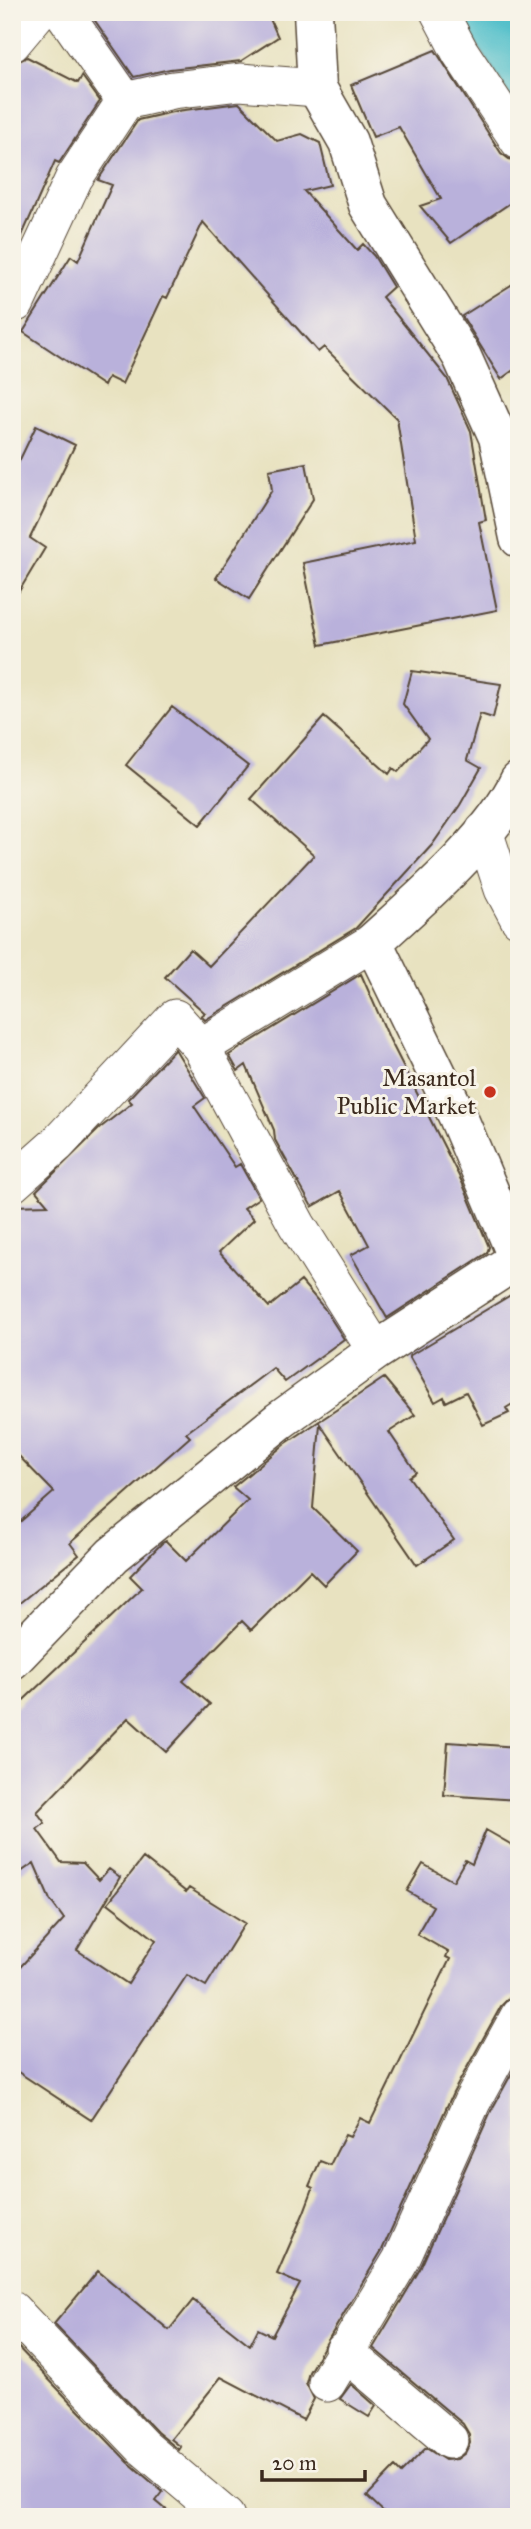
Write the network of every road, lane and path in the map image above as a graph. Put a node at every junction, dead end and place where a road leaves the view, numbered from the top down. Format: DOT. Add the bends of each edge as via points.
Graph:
graph roads {
  1 [pos="38,12"];
  2 [pos="63,12"];
  3 [pos="313,12"];
  4 [pos="439,12"];
  5 [pos="12,43"];
  6 [pos="317,88"];
  7 [pos="125,101"];
  8 [pos="519,141"];
  9 [pos="16,303"];
  10 [pos="519,538"];
  11 [pos="519,780"];
  12 [pos="484,831"];
  13 [pos="519,919"];
  14 [pos="373,943"];
  15 [pos="201,1047"];
  16 [pos="12,1184"];
  17 [pos="518,1260"];
  18 [pos="376,1351"];
  19 [pos="12,1660"];
  20 [pos="519,2016"];
  21 [pos="12,2311"];
  22 [pos="344,2351"];
  23 [pos="327,2383"];
  24 [pos="449,2440"];
  25 [pos="226,2517"];
  1 -- 5 [label="street"];
  2 -- 7 [label="street"];
  3 -- 6 [label="main road"];
  4 -- 8 [label="street"];
  6 -- 7 [label="street" via="240,82"];
  6 -- 10 [label="main road" via="348,142 368,205 462,357 493,425"];
  7 -- 9 [label="street" via="74,178"];
  11 -- 12 [label="main road"];
  12 -- 13 [label="street" via="503,889"];
  12 -- 14 [label="main road"];
  14 -- 15 [label="street"];
  14 -- 17 [label="main road" via="458,1117"];
  15 -- 16 [label="street" via="175,1018"];
  15 -- 18 [label="street" via="296,1225"];
  17 -- 18 [label="main road"];
  18 -- 19 [label="main road" via="113,1555"];
  20 -- 22 [label="street" via="471,2102 401,2260"];
  21 -- 25 [label="street" via="143,2446"];
  22 -- 23 [label="street"];
  22 -- 24 [label="street"];
}
